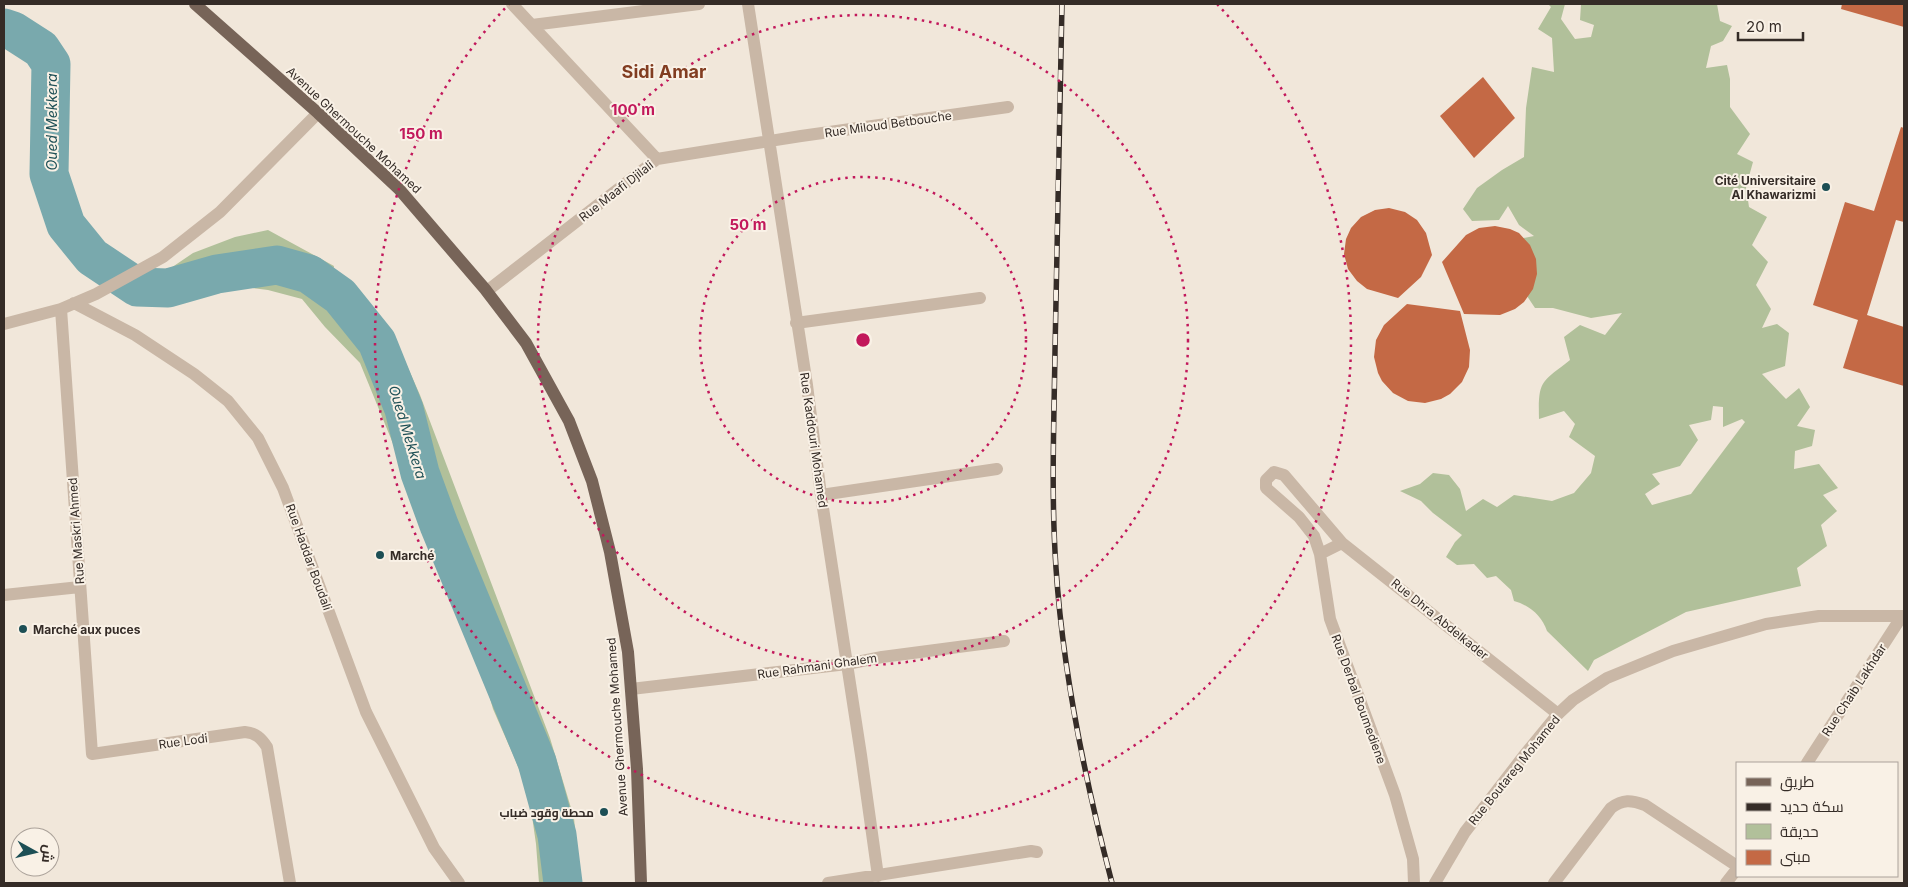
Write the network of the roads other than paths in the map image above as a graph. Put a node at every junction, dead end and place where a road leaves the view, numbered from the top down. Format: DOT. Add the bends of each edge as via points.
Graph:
graph roads {
  1 [pos="195,4"];
  2 [pos="512,4"];
  3 [pos="699,4"];
  4 [pos="748,4"];
  5 [pos="532,25"];
  6 [pos="1008,107"];
  7 [pos="318,113"];
  8 [pos="768,141"];
  9 [pos="657,159"];
  10 [pos="487,291"];
  11 [pos="980,298"];
  12 [pos="74,303"];
  13 [pos="61,309"];
  14 [pos="796,323"];
  15 [pos="4,324"];
  16 [pos="997,469"];
  17 [pos="821,495"];
  18 [pos="1314,536"];
  19 [pos="1342,543"];
  20 [pos="1320,554"];
  21 [pos="80,587"];
  22 [pos="4,595"];
  23 [pos="1903,616"];
  24 [pos="1004,641"];
  25 [pos="847,664"];
  26 [pos="630,689"];
  27 [pos="1558,714"];
  28 [pos="92,754"];
  29 [pos="1808,762"];
  30 [pos="1037,852"];
  31 [pos="1736,866"];
  32 [pos="1736,868"];
  33 [pos="878,876"];
  34 [pos="290,883"];
  35 [pos="459,883"];
  36 [pos="640,883"];
  37 [pos="828,883"];
  38 [pos="1414,883"];
  39 [pos="1435,883"];
  40 [pos="1554,883"];
  41 [pos="1726,883"];
  1 -- 7 [label="main road, Avenue Ghermouche Mohamed"];
  2 -- 5 [label="street"];
  3 -- 5 [label="street"];
  4 -- 8 [label="street, Rue Kaddouri Mohamed"];
  5 -- 9 [label="street"];
  6 -- 8 [label="street, Rue Miloud Betbouche"];
  7 -- 10 [label="main road, Avenue Ghermouche Mohamed" via="399,189"];
  7 -- 12 [label="street" via="220,212 163,257"];
  8 -- 9 [label="street, Rue Maafi Djilali"];
  8 -- 14 [label="street, Rue Kaddouri Mohamed"];
  9 -- 10 [label="street, Rue Maafi Djilali"];
  10 -- 26 [label="main road, Avenue Ghermouche Mohamed" via="526,344 564,413 592,481 610,552 628,652"];
  11 -- 14 [label="street"];
  12 -- 13 [label="street"];
  12 -- 35 [label="street, Rue Haddar Boudali" via="134,335 194,374 228,401 258,438 283,488 366,712 434,848"];
  13 -- 15 [label="street"];
  13 -- 21 [label="street, Rue Maskri Ahmed"];
  14 -- 17 [label="street, Rue Kaddouri Mohamed"];
  16 -- 17 [label="street"];
  17 -- 25 [label="street, Rue Kaddouri Mohamed"];
  18 -- 19 [label="street, Rue Dhra Abdelkader" via="1299,517 1268,491 1268,476 1274,472 1284,475"];
  18 -- 20 [label="street, Rue Derbal Boumediene"];
  19 -- 20 [label="street"];
  19 -- 27 [label="street, Rue Dhra Abdelkader"];
  20 -- 38 [label="street, Rue Derbal Boumediene" via="1330,619 1395,795 1413,859"];
  21 -- 22 [label="street"];
  21 -- 28 [label="street, Rue Maskri Ahmed"];
  23 -- 27 [label="street, Rue Boutareg Mohamed" via="1819,616 1766,624 1673,651 1607,678"];
  23 -- 29 [label="street, Rue Chaib Lakhdar"];
  24 -- 25 [label="street, Rue Rahmani Ghalem"];
  25 -- 26 [label="street, Rue Rahmani Ghalem"];
  25 -- 33 [label="street, Rue Kaddouri Mohamed"];
  26 -- 36 [label="main road, Avenue Ghermouche Mohamed" via="637,769"];
  27 -- 39 [label="street, Rue Boutareg Mohamed" via="1465,832"];
  28 -- 34 [label="street, Rue Lodi" via="254,733 267,747"];
  30 -- 33 [label="street"];
  31 -- 40 [label="street" via="1645,805 1630,800 1620,801 1611,808"];
  32 -- 41 [label="street"];
  33 -- 37 [label="street"];
}
